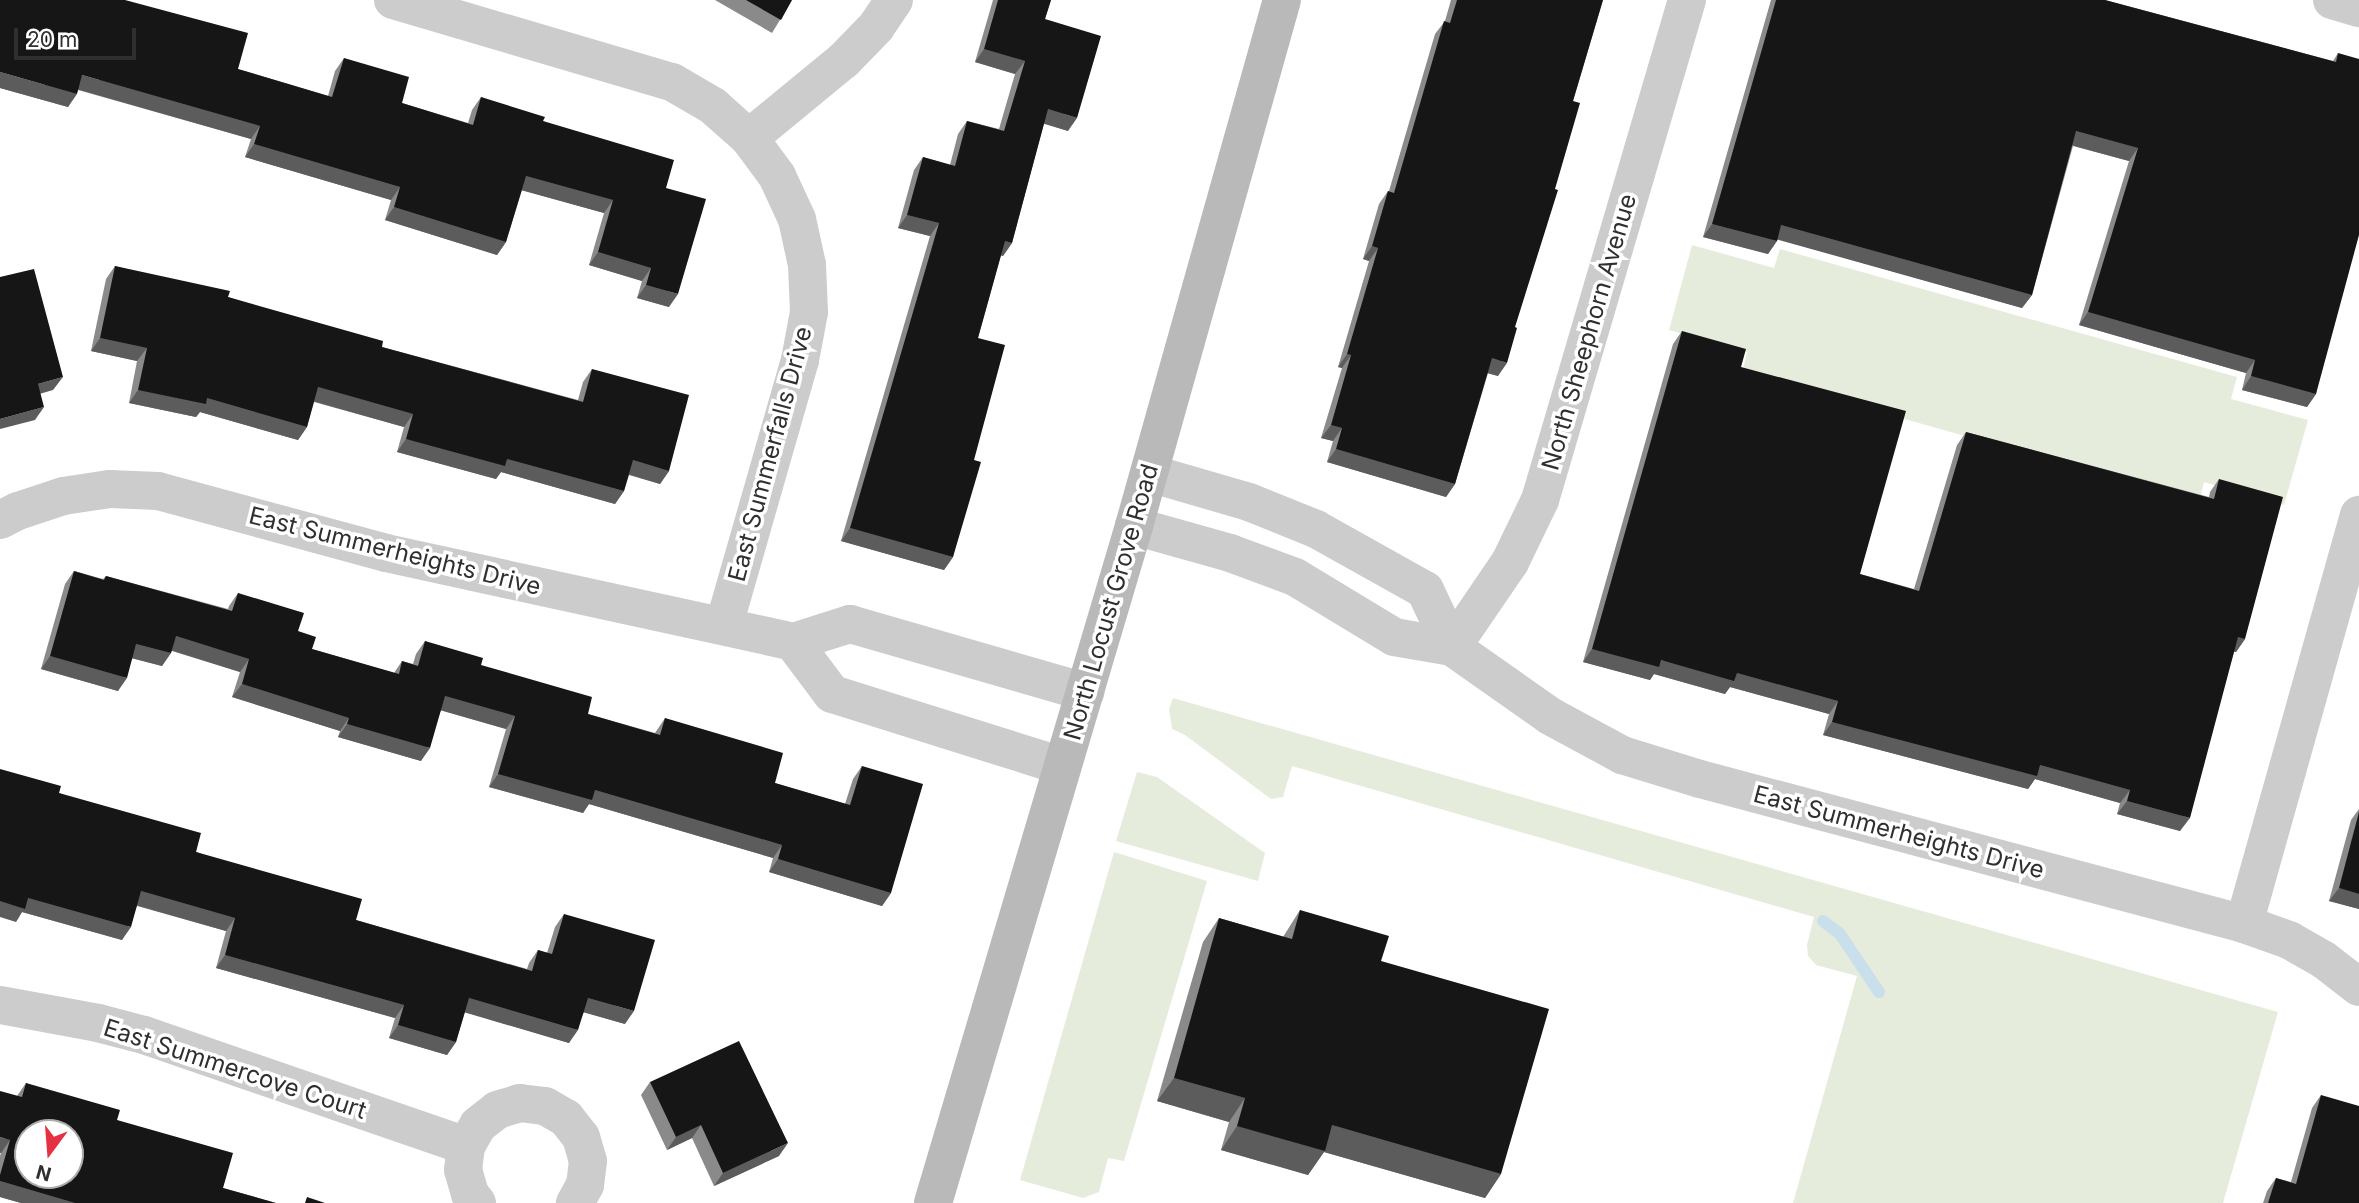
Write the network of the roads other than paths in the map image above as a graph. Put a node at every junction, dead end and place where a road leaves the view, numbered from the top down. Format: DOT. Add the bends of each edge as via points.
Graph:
graph roads {
  1 [pos="393,0"];
  2 [pos="894,0"];
  3 [pos="1282,0"];
  4 [pos="1687,0"];
  5 [pos="2332,0"];
  6 [pos="2359,8"];
  7 [pos="749,138"];
  8 [pos="1149,473"];
  9 [pos="2359,515"];
  10 [pos="0,520"];
  11 [pos="1134,526"];
  12 [pos="724,625"];
  13 [pos="793,642"];
  14 [pos="1452,647"];
  15 [pos="1085,692"];
  16 [pos="1062,766"];
  17 [pos="2244,924"];
  18 [pos="2359,987"];
  19 [pos="0,1005"];
  20 [pos="466,1146"];
  21 [pos="477,1203"];
  22 [pos="575,1203"];
  23 [pos="933,1203"];
  1 -- 7 [label="street, East Summerfalls Drive" via="672,82 713,106"];
  2 -- 7 [label="street" via="844,60"];
  3 -- 8 [label="main road, North Locust Grove Road"];
  4 -- 14 [label="street, North Sheephorn Avenue" via="1540,500 1510,562"];
  5 -- 6 [label="street"];
  7 -- 12 [label="street, East Summerfalls Drive" via="777,176 796,219 807,265 808,312 800,360"];
  8 -- 11 [label="main road, North Locust Grove Road"];
  8 -- 14 [label="street, East Summerheights Drive" via="1249,502 1316,530 1425,590"];
  9 -- 17 [label="street"];
  10 -- 12 [label="street, East Summerheights Drive" via="63,496 110,489 158,491 386,553"];
  11 -- 14 [label="street, East Summerheights Drive" via="1230,553 1295,578 1394,637"];
  11 -- 15 [label="main road, North Locust Grove Road"];
  12 -- 13 [label="street, East Summerheights Drive"];
  13 -- 15 [label="street" via="850,624"];
  13 -- 16 [label="street" via="832,694"];
  14 -- 17 [label="street, East Summerheights Drive" via="1550,716 1622,755"];
  15 -- 16 [label="main road, North Locust Grove Road"];
  16 -- 23 [label="main road, North Locust Grove Road"];
  17 -- 18 [label="street, East Summerheights Drive" via="2289,940"];
  19 -- 20 [label="street, East Summercove Court" via="144,1035"];
  20 -- 21 [label="street" via="463,1170"];
  20 -- 22 [label="street" via="478,1125 497,1110 520,1103 545,1106 566,1118 581,1137 588,1160 585,1185"];
}
